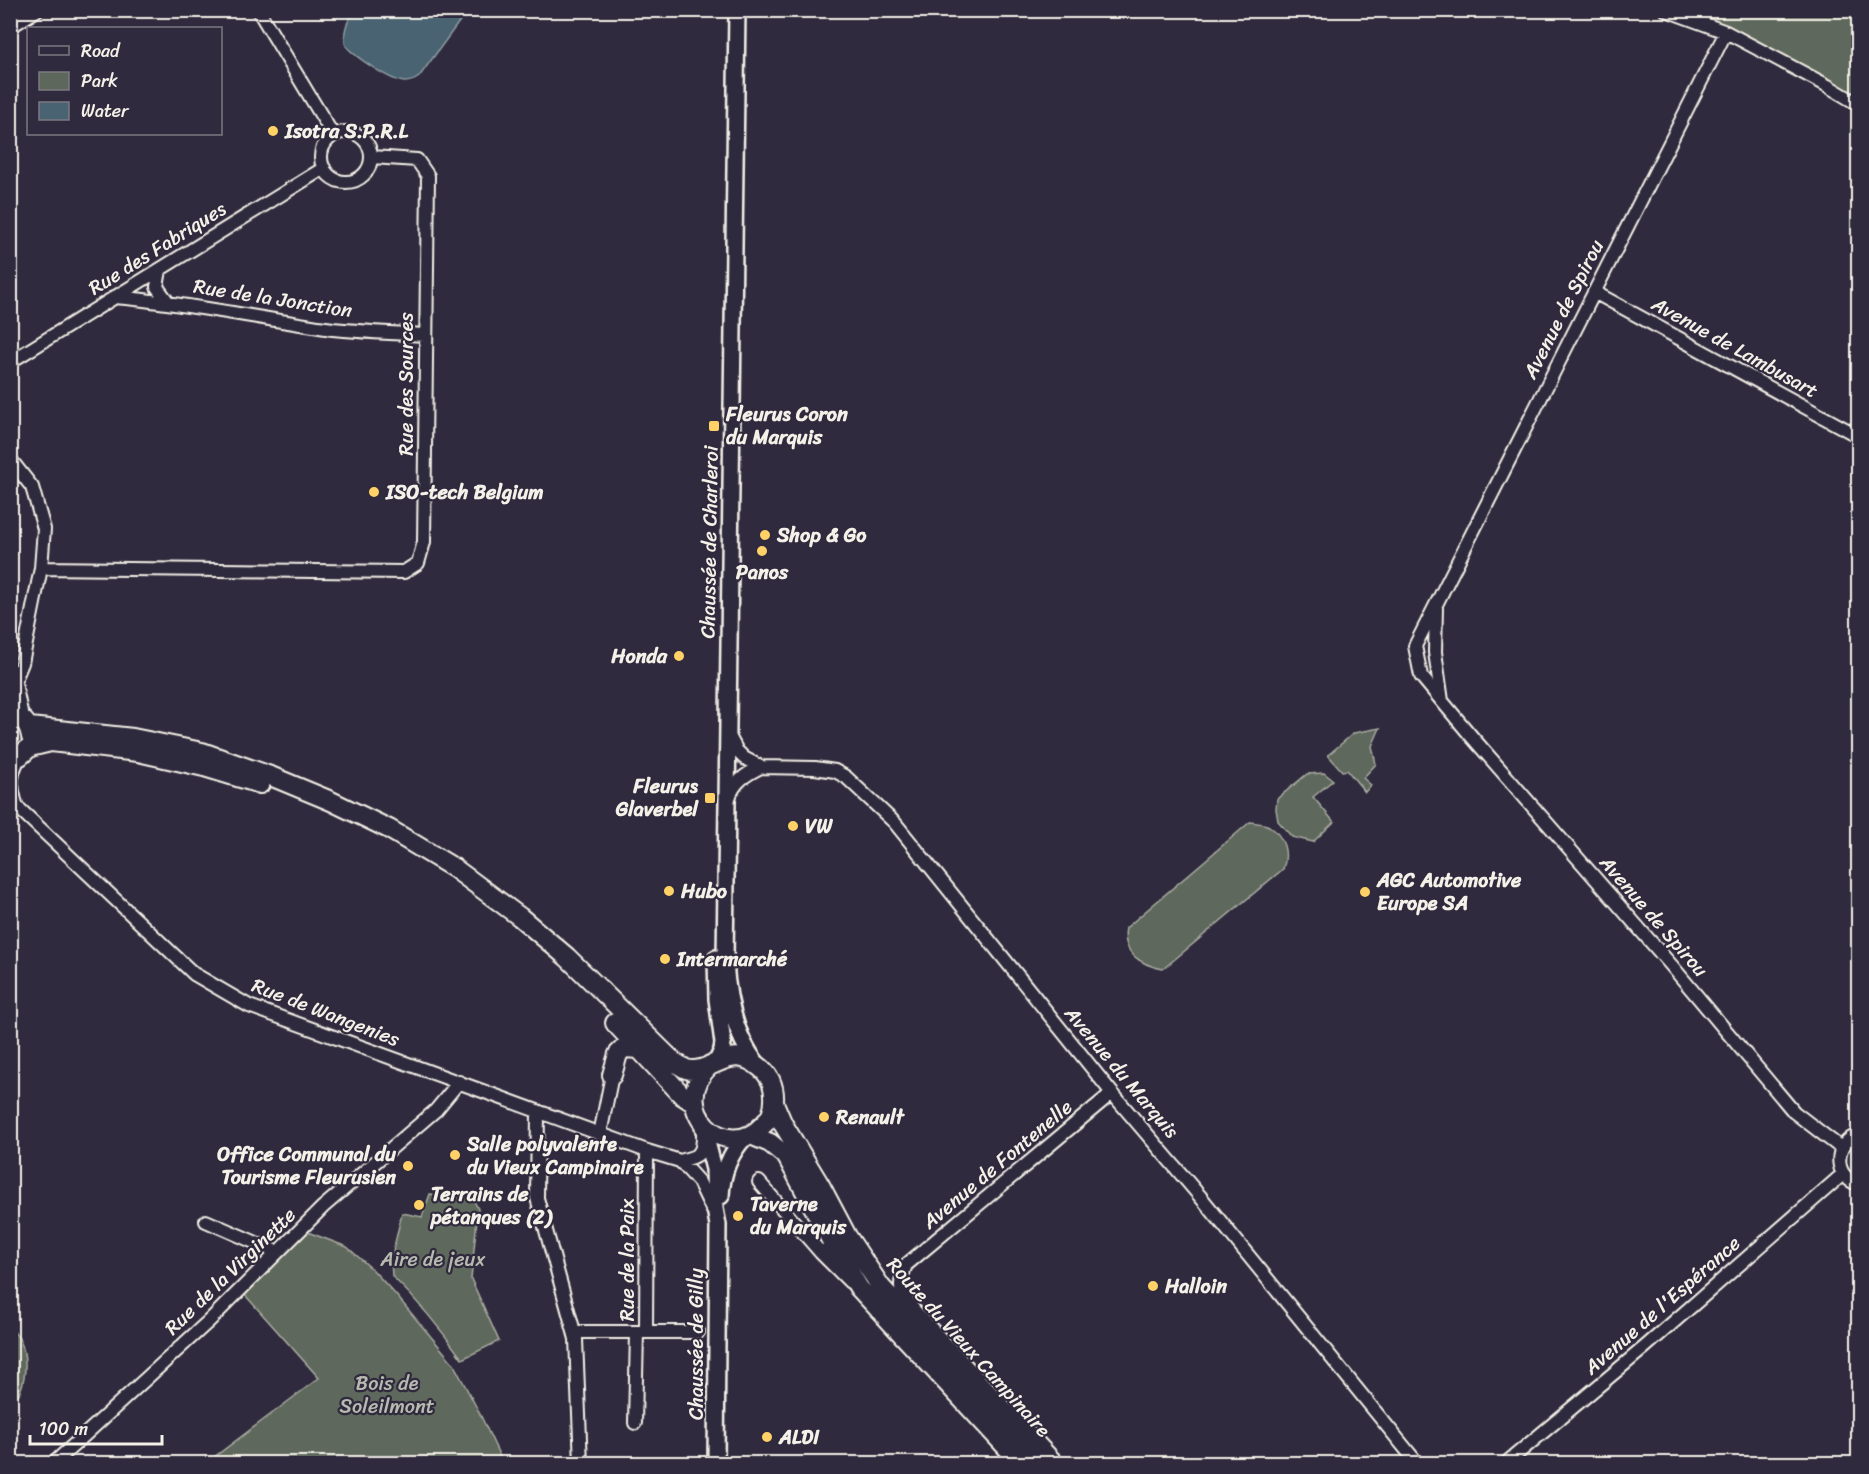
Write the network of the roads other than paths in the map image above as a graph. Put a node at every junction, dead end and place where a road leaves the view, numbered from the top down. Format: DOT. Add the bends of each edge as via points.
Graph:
graph roads {
  1 [pos="37,10"];
  2 [pos="258,10"];
  3 [pos="727,10"];
  4 [pos="736,10"];
  5 [pos="1666,10"];
  6 [pos="10,27"];
  7 [pos="1726,32"];
  8 [pos="731,89"];
  9 [pos="1858,104"];
  10 [pos="333,135"];
  11 [pos="372,157"];
  12 [pos="324,168"];
  13 [pos="160,270"];
  14 [pos="1594,292"];
  15 [pos="114,297"];
  16 [pos="168,302"];
  17 [pos="425,335"];
  18 [pos="10,362"];
  19 [pos="1858,436"];
  20 [pos="10,459"];
  21 [pos="41,568"];
  22 [pos="1436,605"];
  23 [pos="16,662"];
  24 [pos="724,662"];
  25 [pos="13,688"];
  26 [pos="1442,702"];
  27 [pos="21,719"];
  28 [pos="728,735"];
  29 [pos="20,754"];
  30 [pos="761,767"];
  31 [pos="12,797"];
  32 [pos="727,805"];
  33 [pos="640,1049"];
  34 [pos="714,1063"];
  35 [pos="759,1066"];
  36 [pos="612,1075"];
  37 [pos="459,1082"];
  38 [pos="1112,1093"];
  39 [pos="694,1103"];
  40 [pos="774,1103"];
  41 [pos="538,1111"];
  42 [pos="702,1123"];
  43 [pos="600,1134"];
  44 [pos="1858,1135"];
  45 [pos="748,1136"];
  46 [pos="1841,1148"];
  47 [pos="648,1151"];
  48 [pos="680,1161"];
  49 [pos="1843,1174"];
  50 [pos="759,1182"];
  51 [pos="1858,1184"];
  52 [pos="715,1209"];
  53 [pos="207,1221"];
  54 [pos="718,1225"];
  55 [pos="827,1250"];
  56 [pos="277,1252"];
  57 [pos="574,1332"];
  58 [pos="642,1332"];
  59 [pos="698,1332"];
  60 [pos="635,1423"];
  61 [pos="52,1464"];
  62 [pos="581,1464"];
  63 [pos="716,1464"];
  64 [pos="1022,1464"];
  65 [pos="1044,1464"];
  66 [pos="1059,1464"];
  67 [pos="1418,1464"];
  68 [pos="1505,1464"];
  1 -- 6 [label="street"];
  2 -- 10 [label="street"];
  3 -- 8 [label="main road, Chaussée de Charleroi"];
  4 -- 8 [label="main road, Chaussée de Charleroi"];
  5 -- 7 [label="street"];
  7 -- 9 [label="street"];
  7 -- 14 [label="street, Avenue de Spirou"];
  8 -- 24 [label="main road, Chaussée de Charleroi"];
  10 -- 11 [label="street" via="348,131 362,137"];
  10 -- 12 [label="street" via="321,153"];
  11 -- 12 [label="street" via="366,173 352,181 336,179"];
  11 -- 17 [label="street, Rue des Sources" via="417,160 428,177"];
  12 -- 13 [label="street, Rue des Fabriques"];
  13 -- 15 [label="street, Rue des Fabriques"];
  13 -- 16 [label="street" via="157,287"];
  14 -- 19 [label="street, Avenue de Lambusart"];
  14 -- 22 [label="street, Avenue de Spirou"];
  15 -- 16 [label="street, Rue de la Jonction"];
  15 -- 18 [label="street, Rue des Fabriques"];
  16 -- 17 [label="street, Rue de la Jonction" via="336,329"];
  17 -- 21 [label="street, Rue des Sources" via="424,542 418,563 404,572"];
  20 -- 21 [label="street" via="32,487 44,529"];
  21 -- 23 [label="street"];
  22 -- 26 [label="street, Avenue de Spirou" via="1435,652"];
  22 -- 26 [label="street, Avenue de Spirou" via="1415,646 1421,676"];
  23 -- 25 [label="street"];
  24 -- 28 [label="main road, Chaussée de Charleroi"];
  24 -- 34 [label="main road, Chaussée de Charleroi" via="716,979 723,1050"];
  25 -- 27 [label="street"];
  26 -- 46 [label="street, Avenue de Spirou" via="1794,1112"];
  27 -- 29 [label="highway" via="32,739"];
  27 -- 34 [label="highway" via="202,752 321,797 389,829 454,868 520,917 567,957 674,1062 688,1069"];
  28 -- 30 [label="street" via="744,758"];
  28 -- 32 [label="main road, Chaussée de Charleroi"];
  29 -- 31 [label="street, Rue de Wangenies" via="11,777"];
  29 -- 33 [label="highway" via="51,742 138,752 204,767 269,787 385,839 512,926 560,967"];
  30 -- 32 [label="street" via="742,778"];
  30 -- 38 [label="street, Avenue du Marquis" via="815,768 846,777 895,823"];
  31 -- 37 [label="street, Rue de Wangenies" via="194,974 249,1006"];
  32 -- 35 [label="main road, Chaussée de Charleroi" via="728,988 744,1044"];
  33 -- 36 [label="highway" via="624,1048 618,1054"];
  33 -- 39 [label="highway"];
  34 -- 35 [label="highway" via="734,1057"];
  34 -- 39 [label="highway" via="697,1082"];
  35 -- 40 [label="highway" via="771,1082"];
  36 -- 43 [label="street"];
  37 -- 41 [label="street, Rue de Wangenies"];
  37 -- 56 [label="street, Rue de la Virginette" via="436,1110"];
  38 -- 66 [label="street, Avenue de Fontenelle" via="906,1265 900,1281 902,1293 914,1310"];
  38 -- 67 [label="street, Avenue du Marquis"];
  39 -- 42 [label="highway"];
  40 -- 45 [label="highway" via="767,1122"];
  40 -- 65 [label="highway, Route du Vieux Campinaire" via="881,1287"];
  41 -- 43 [label="street, Rue de Wangenies"];
  41 -- 57 [label="street" via="537,1197"];
  42 -- 45 [label="highway" via="726,1138"];
  42 -- 48 [label="street" via="703,1148 697,1156"];
  42 -- 52 [label="main road, Chaussée de Gilly" via="714,1169"];
  43 -- 47 [label="street, Rue de Wangenies"];
  44 -- 46 [label="street"];
  45 -- 54 [label="main road, Chaussée de Gilly" via="728,1161"];
  45 -- 55 [label="highway, Route du Vieux Campinaire" via="770,1143 787,1157"];
  46 -- 49 [label="street"];
  47 -- 48 [label="street, Rue de Wangenies"];
  47 -- 58 [label="street, Rue de la Paix"];
  48 -- 52 [label="street" via="699,1182 711,1209"];
  49 -- 51 [label="street"];
  49 -- 68 [label="street, Avenue de l'Espérance"];
  50 -- 55 [label="street, Route du Vieux Campinaire"];
  52 -- 54 [label="main road, Chaussée de Gilly"];
  53 -- 56 [label="street"];
  54 -- 63 [label="main road, Chaussée de Gilly"];
  55 -- 64 [label="highway, Route du Vieux Campinaire"];
  56 -- 61 [label="street, Rue de la Virginette" via="210,1320"];
  57 -- 58 [label="street"];
  57 -- 62 [label="street"];
  58 -- 59 [label="street"];
  58 -- 60 [label="street, Rue de la Paix"];
}
